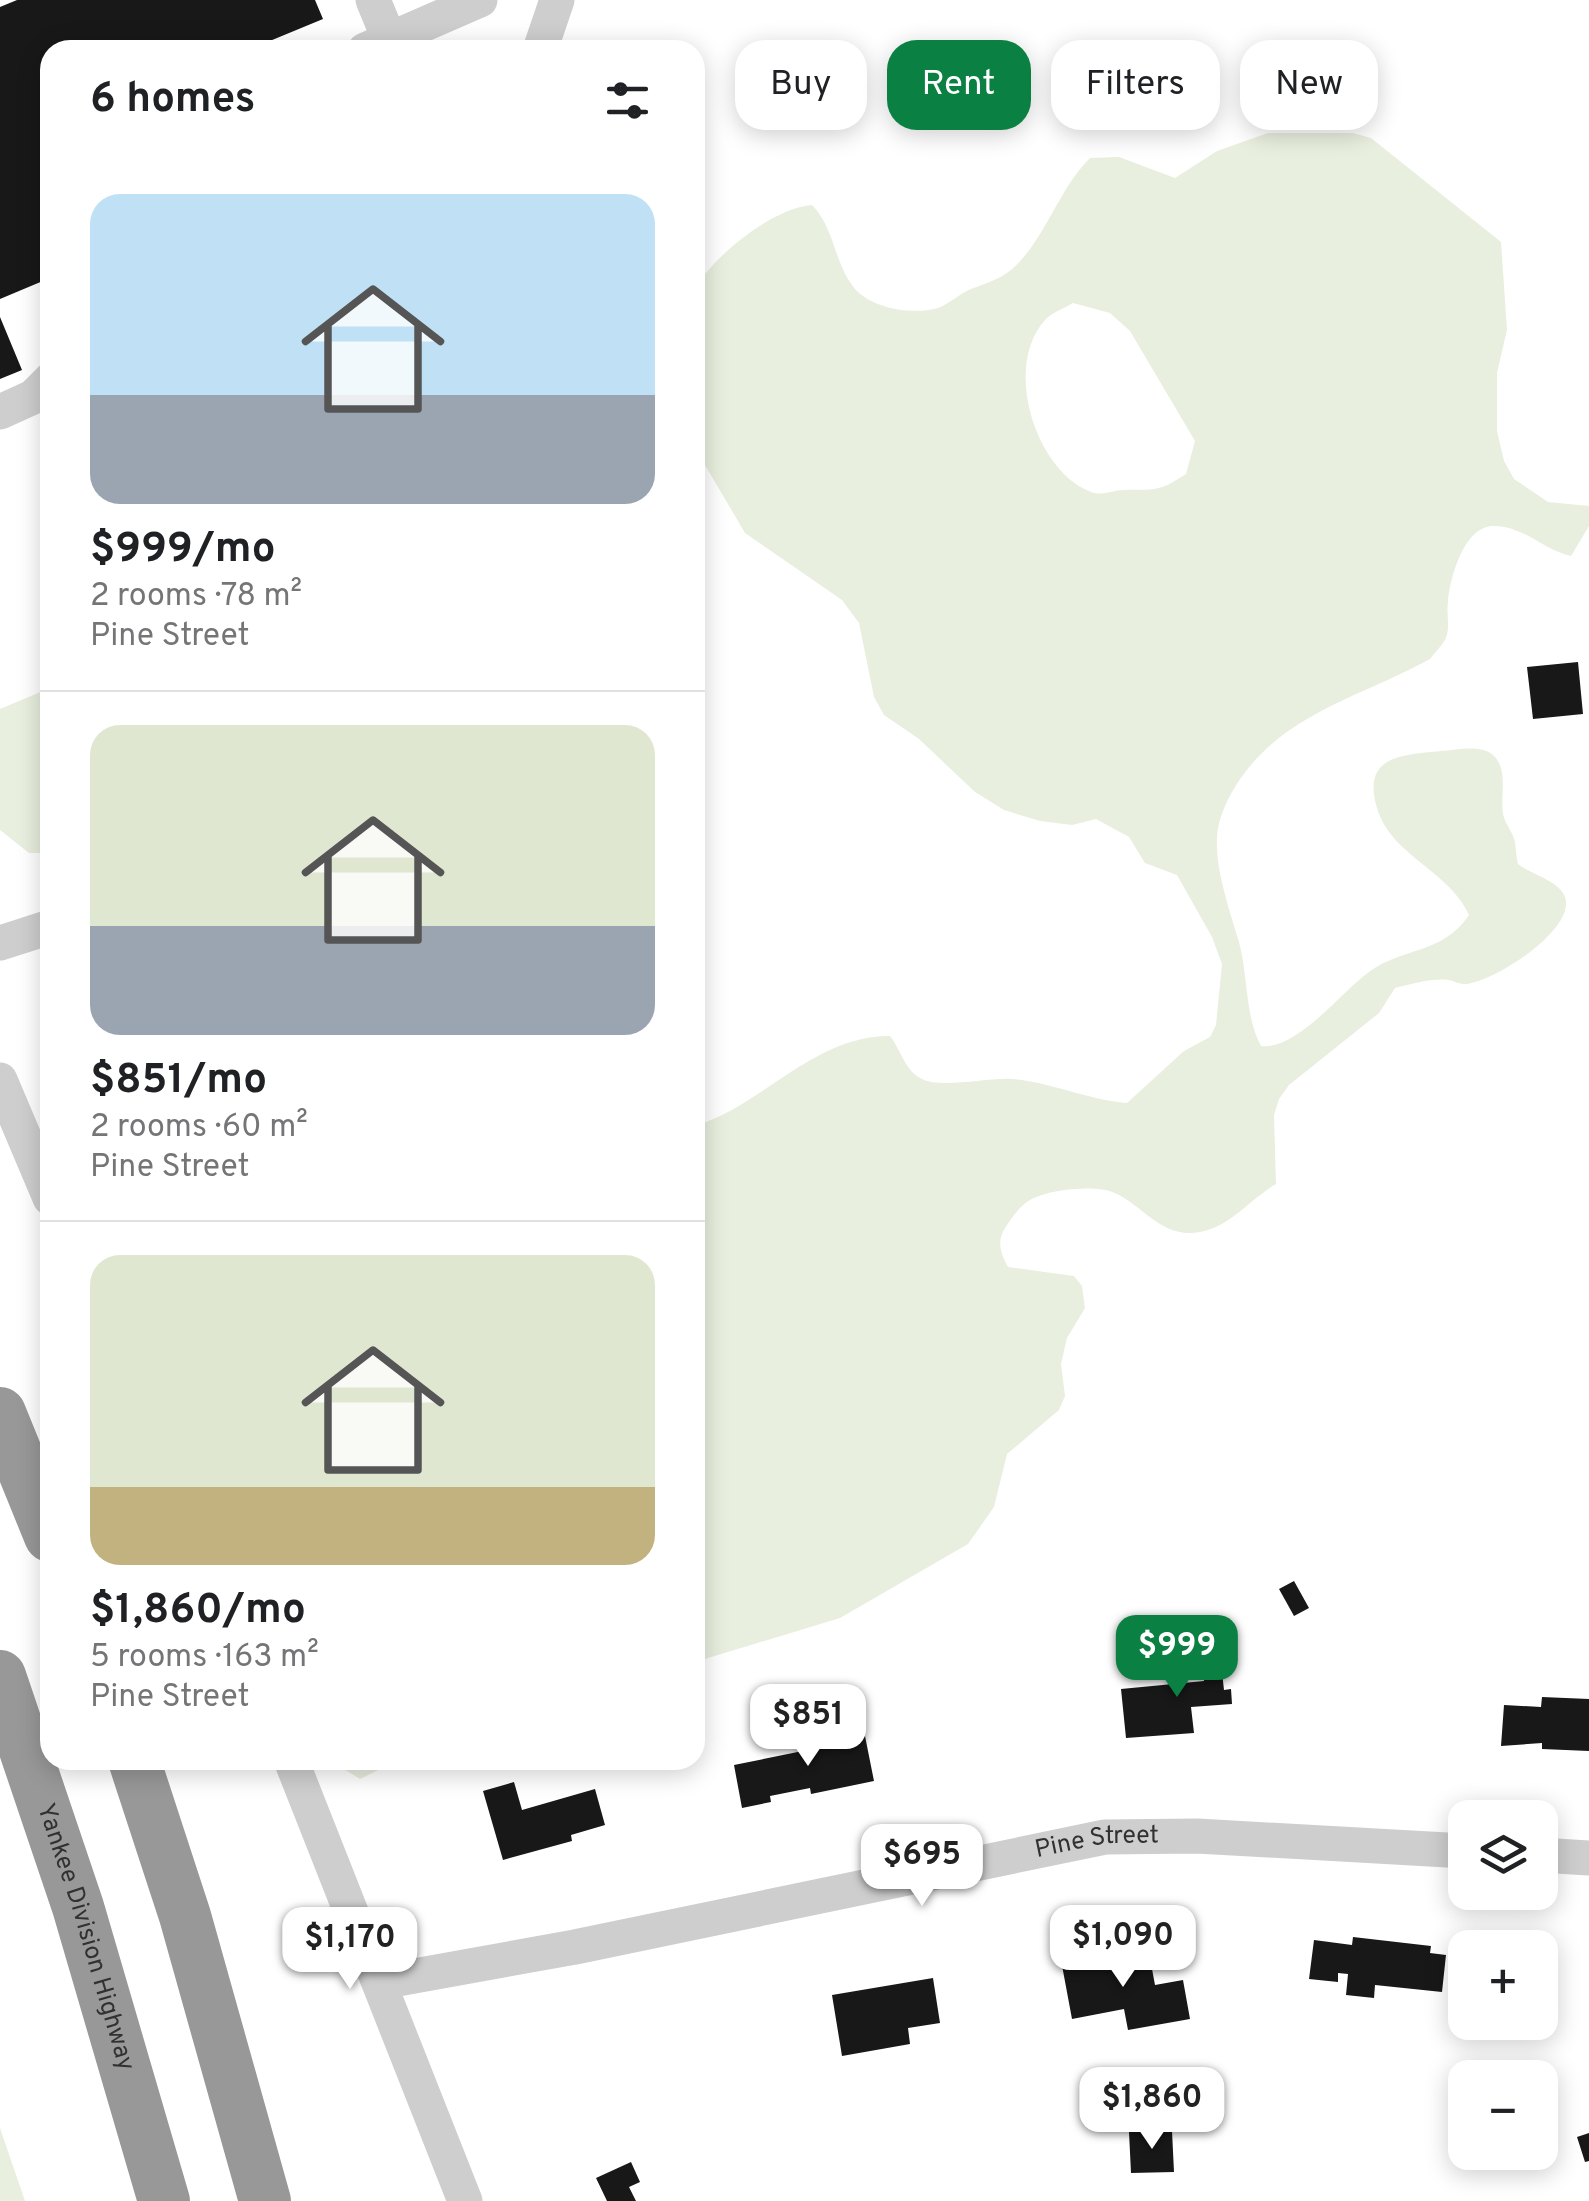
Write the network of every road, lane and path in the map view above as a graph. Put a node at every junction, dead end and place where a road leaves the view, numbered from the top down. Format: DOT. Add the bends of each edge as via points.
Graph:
graph roads {
  1 [pos="372,0"];
  2 [pos="480,0"];
  3 [pos="557,0"];
  4 [pos="377,40"];
  5 [pos="389,40"];
  6 [pos="543,40"];
  7 [pos="40,390"];
  8 [pos="0,412"];
  9 [pos="40,931"];
  10 [pos="0,943"];
  11 [pos="0,1080"];
  12 [pos="40,1174"];
  13 [pos="0,1413"];
  14 [pos="40,1511"];
  15 [pos="0,1676"];
  16 [pos="137,1770"];
  17 [pos="295,1770"];
  18 [pos="1448,1849"];
  19 [pos="1558,1856"];
  20 [pos="1589,1858"];
  21 [pos="381,1982"];
  22 [pos="164,2201"];
  23 [pos="265,2201"];
  24 [pos="465,2201"];
  1 -- 4 [label="street"];
  2 -- 5 [label="street"];
  3 -- 6 [label="street"];
  7 -- 8 [label="street"];
  9 -- 10 [label="street"];
  11 -- 12 [label="street"];
  13 -- 14 [label="highway"];
  15 -- 22 [label="highway, Yankee Division Highway" via="78,1907"];
  16 -- 23 [label="highway"];
  17 -- 21 [label="street"];
  18 -- 21 [label="street, Pine Street" via="1105,1837"];
  19 -- 20 [label="street"];
  21 -- 24 [label="street"];
}
